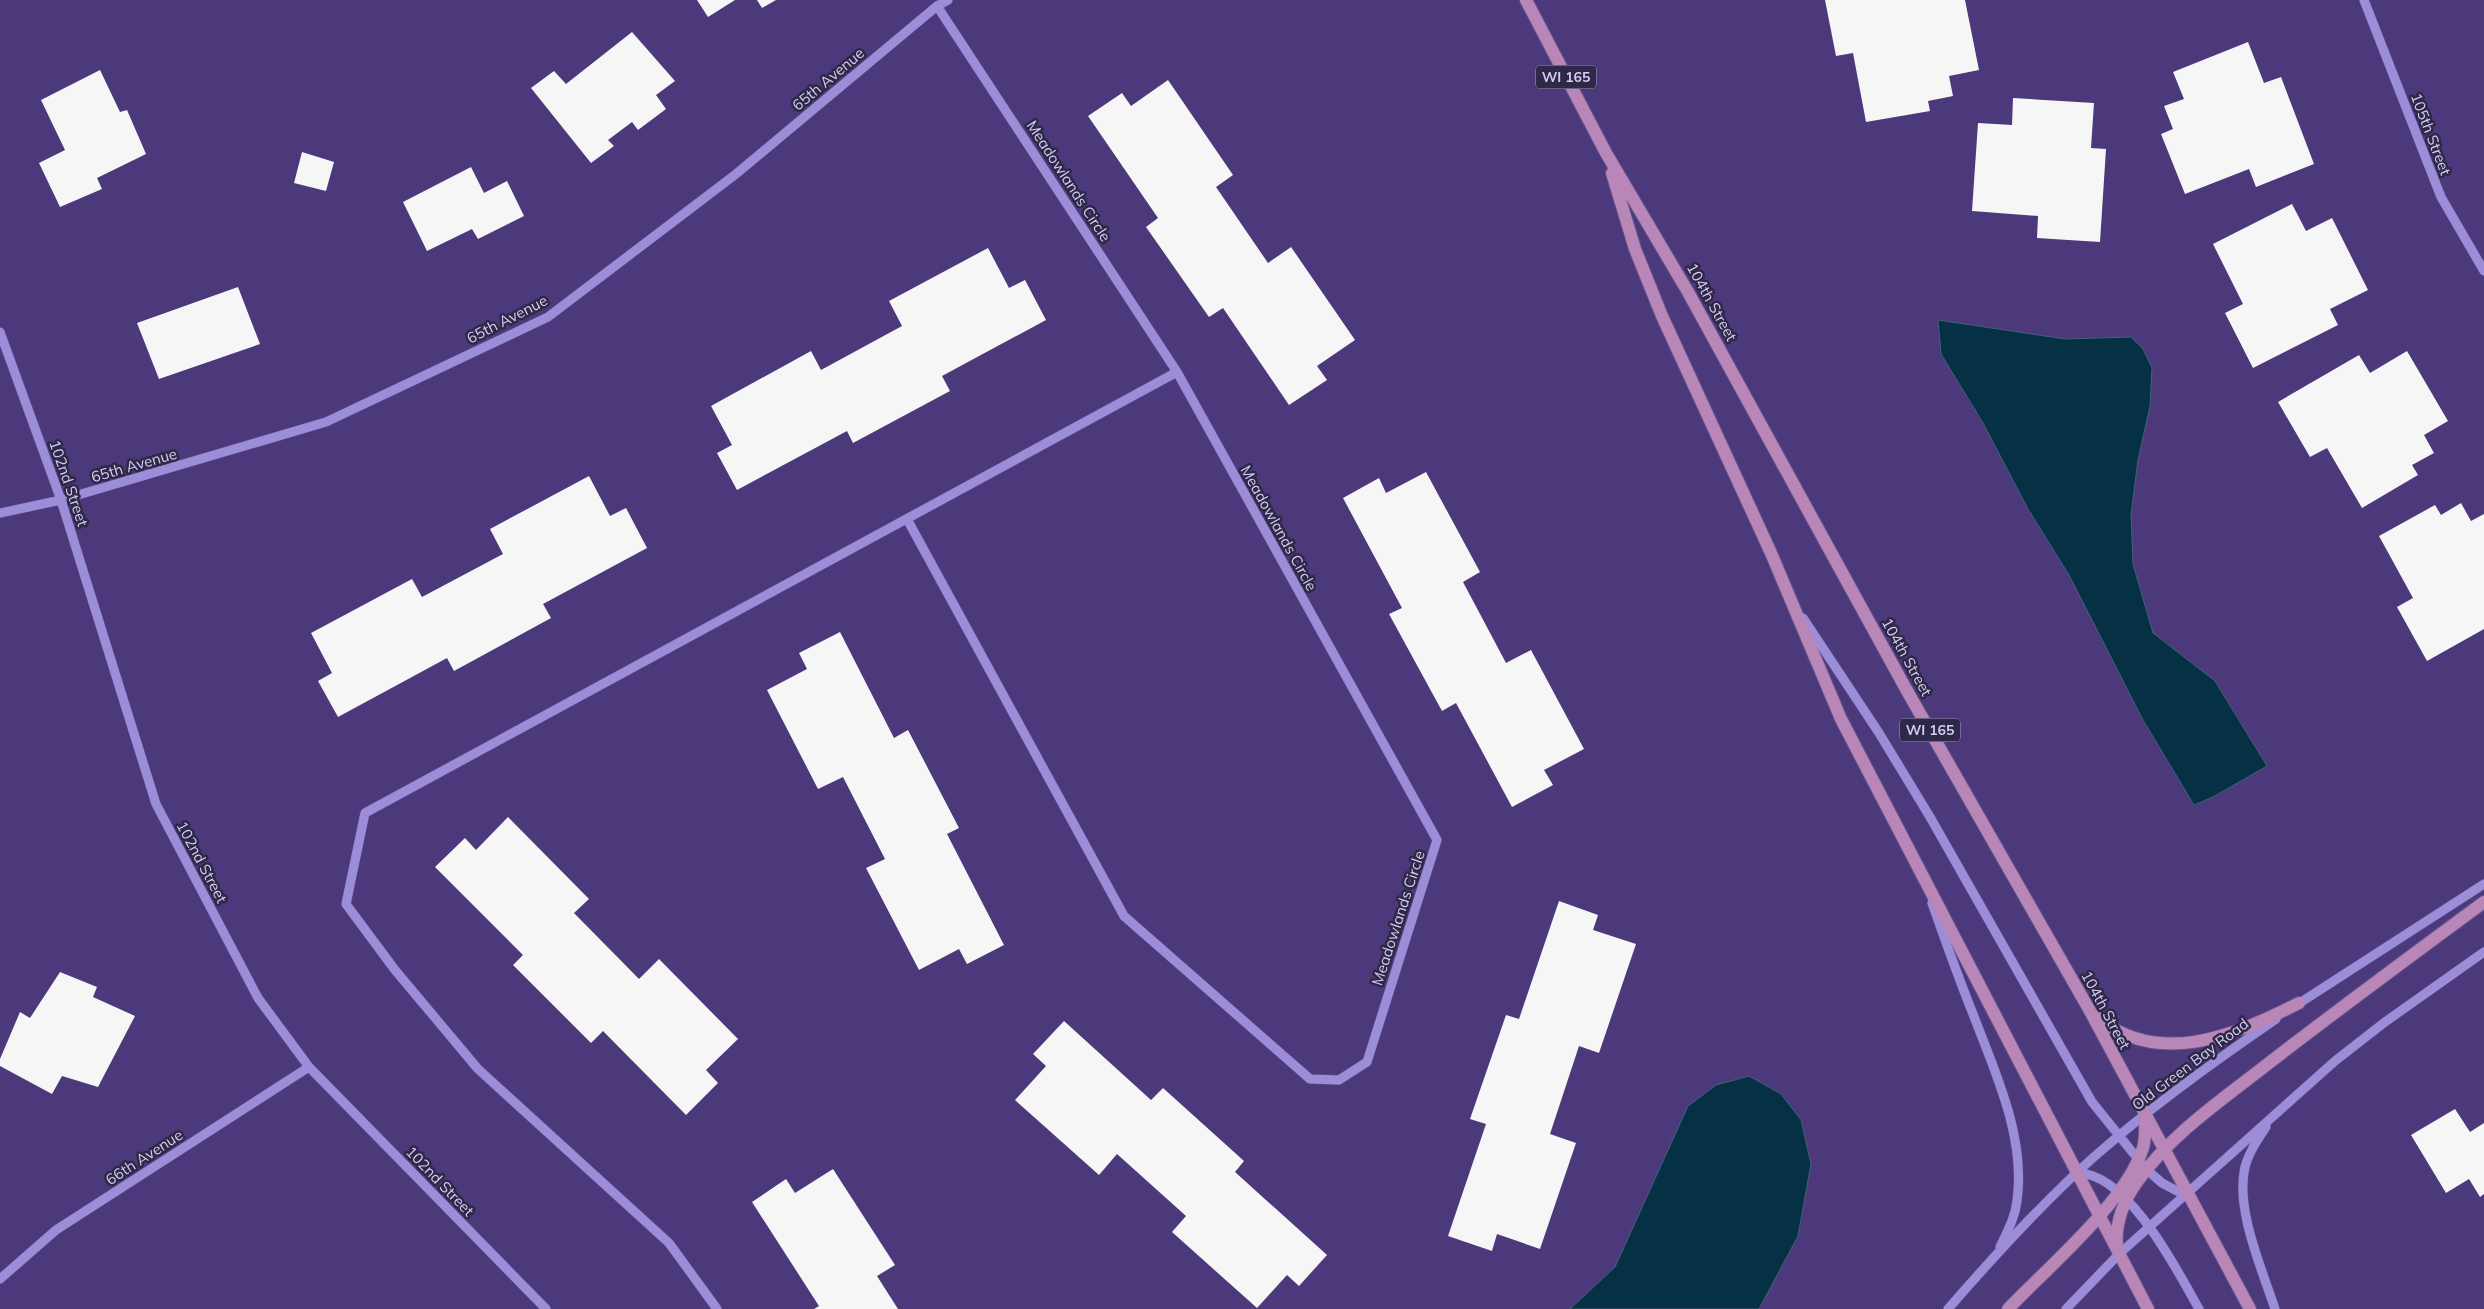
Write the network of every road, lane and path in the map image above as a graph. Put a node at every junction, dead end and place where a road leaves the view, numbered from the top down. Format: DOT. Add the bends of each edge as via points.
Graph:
graph roads {
  1 [pos="948,0"];
  2 [pos="1526,0"];
  3 [pos="2364,0"];
  4 [pos="937,6"];
  5 [pos="1606,154"];
  6 [pos="2484,271"];
  7 [pos="0,332"];
  8 [pos="1177,372"];
  9 [pos="61,500"];
  10 [pos="0,513"];
  11 [pos="907,519"];
  12 [pos="1789,598"];
  13 [pos="1920,872"];
  14 [pos="2484,884"];
  15 [pos="2484,902"];
  16 [pos="2484,952"];
  17 [pos="2299,1003"];
  18 [pos="2090,1011"];
  19 [pos="310,1067"];
  20 [pos="2145,1115"];
  21 [pos="2273,1116"];
  22 [pos="2118,1137"];
  23 [pos="2164,1150"];
  24 [pos="2142,1165"];
  25 [pos="2076,1173"];
  26 [pos="2188,1193"];
  27 [pos="2123,1196"];
  28 [pos="2100,1215"];
  29 [pos="2149,1227"];
  30 [pos="2120,1254"];
  31 [pos="1993,1260"];
  32 [pos="0,1279"];
  33 [pos="546,1309"];
  34 [pos="717,1309"];
  35 [pos="1948,1309"];
  36 [pos="2008,1309"];
  37 [pos="2066,1309"];
  38 [pos="2148,1309"];
  39 [pos="2199,1309"];
  40 [pos="2250,1309"];
  41 [pos="2275,1309"];
  1 -- 4 [label="street, 65th Avenue"];
  2 -- 5 [label="main road, 104th Street / WI 165"];
  3 -- 6 [label="street, 105th Street" via="2441,197"];
  4 -- 8 [label="street, Meadowlands Circle"];
  4 -- 9 [label="street, 65th Avenue" via="736,174 548,317 326,422"];
  5 -- 12 [label="main road, 104th Street / WI 165" via="1635,249 1662,316"];
  5 -- 18 [label="main road, 104th Street / WI 165" via="1688,292 1897,673"];
  7 -- 9 [label="street, 102nd Street"];
  8 -- 11 [label="street"];
  8 -- 11 [label="street, Meadowlands Circle" via="1437,840 1367,1062 1339,1080 1310,1079 1124,916"];
  9 -- 10 [label="street, 65th Avenue"];
  9 -- 19 [label="street, 102nd Street" via="156,804 258,998"];
  11 -- 34 [label="street" via="365,813 346,904 395,970 478,1069 669,1243"];
  12 -- 13 [label="main road, 104th Street / WI 165" via="1854,746"];
  12 -- 22 [label="street" via="1900,768 1952,854 2068,1063"];
  13 -- 25 [label="main road, 104th Street / WI 165"];
  13 -- 31 [label="street" via="1997,1077 2013,1132 2019,1170 2018,1201"];
  14 -- 17 [label="street, Old Green Bay Road"];
  15 -- 23 [label="main road" via="2347,1002 2213,1107"];
  16 -- 21 [label="street" via="2360,1041"];
  17 -- 18 [label="main road" via="2229,1034 2168,1044 2120,1034"];
  17 -- 20 [label="street, Old Green Bay Road"];
  18 -- 20 [label="main road, 104th Street / WI 165"];
  19 -- 32 [label="street, 66th Avenue" via="56,1230"];
  19 -- 33 [label="street, 102nd Street"];
  20 -- 22 [label="street, Old Green Bay Road"];
  20 -- 23 [label="main road, 104th Street / WI 165"];
  20 -- 24 [label="main road"];
  21 -- 26 [label="street"];
  21 -- 41 [label="street" via="2248,1157 2243,1190 2247,1218"];
  22 -- 24 [label="street"];
  22 -- 25 [label="street, Old Green Bay Road"];
  23 -- 24 [label="main road"];
  23 -- 26 [label="main road, 104th Street / WI 165"];
  24 -- 26 [label="street" via="2162,1183"];
  24 -- 27 [label="main road"];
  25 -- 27 [label="street" via="2098,1177"];
  25 -- 28 [label="main road, 104th Street / WI 165"];
  25 -- 31 [label="street, Old Green Bay Road"];
  26 -- 29 [label="street"];
  26 -- 40 [label="main road, 104th Street / WI 165"];
  27 -- 28 [label="main road"];
  27 -- 29 [label="street"];
  27 -- 30 [label="main road" via="2117,1232"];
  28 -- 30 [label="main road, 104th Street / WI 165"];
  28 -- 36 [label="main road"];
  29 -- 30 [label="street"];
  29 -- 39 [label="street"];
  30 -- 37 [label="street"];
  30 -- 38 [label="main road, 104th Street / WI 165"];
  31 -- 35 [label="street, Old Green Bay Road"];
}
